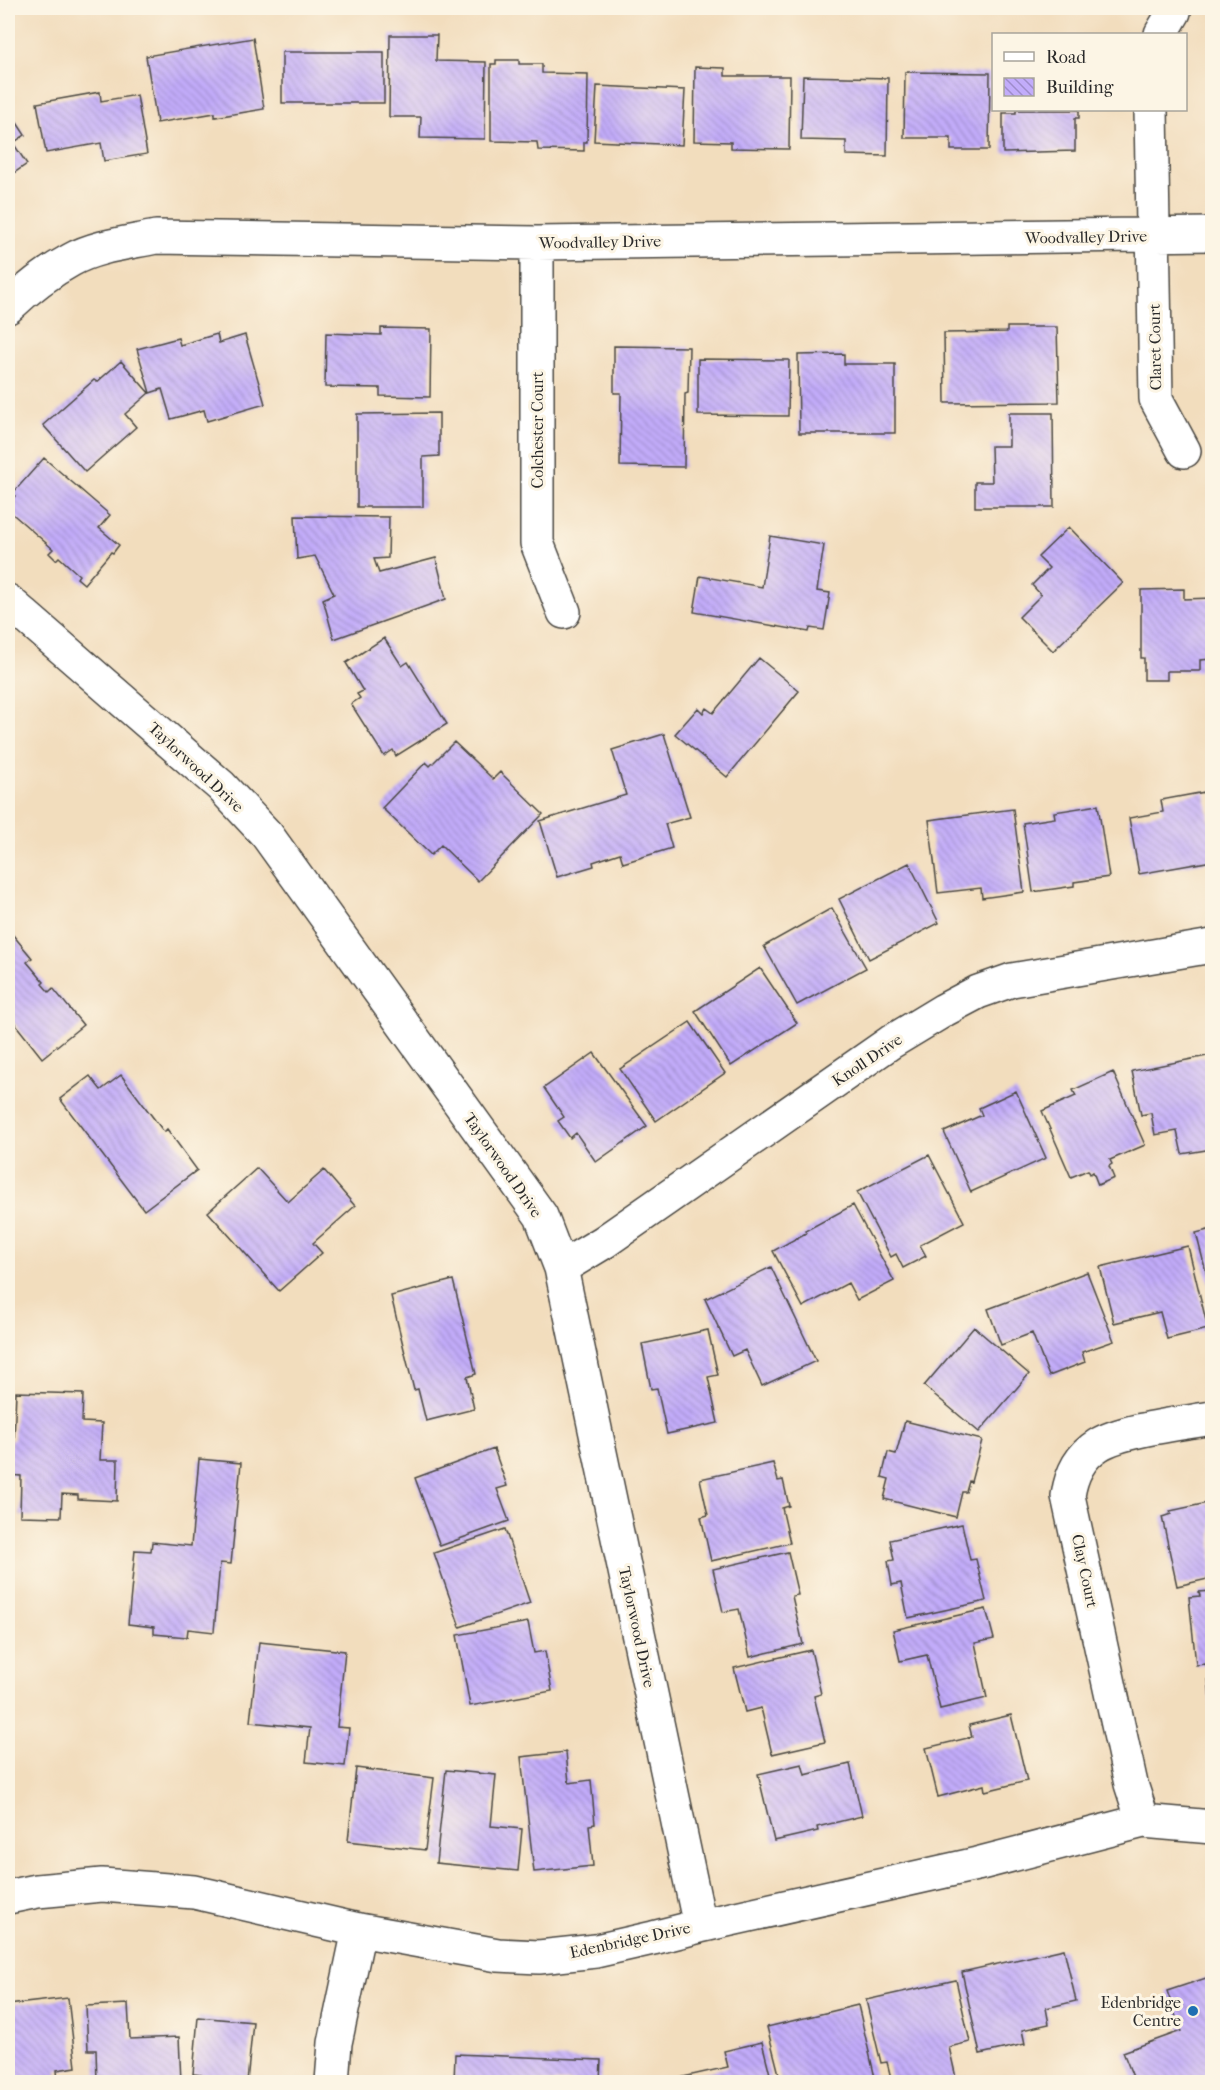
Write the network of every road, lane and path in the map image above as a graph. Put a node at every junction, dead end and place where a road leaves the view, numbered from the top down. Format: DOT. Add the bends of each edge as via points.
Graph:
graph roads {
  1 [pos="1151,111"];
  2 [pos="1212,234"];
  3 [pos="1153,236"];
  4 [pos="537,243"];
  5 [pos="8,307"];
  6 [pos="1184,451"];
  7 [pos="8,601"];
  8 [pos="564,612"];
  9 [pos="1212,946"];
  10 [pos="561,1268"];
  11 [pos="1212,1418"];
  12 [pos="1143,1821"];
  13 [pos="1212,1827"];
  14 [pos="8,1897"];
  15 [pos="700,1926"];
  16 [pos="359,1930"];
  17 [pos="332,2082"];
  1 -- 3 [label="street, Claret Court"];
  2 -- 3 [label="street, Woodvalley Drive"];
  3 -- 4 [label="street, Woodvalley Drive"];
  3 -- 6 [label="street, Claret Court" via="1156,399"];
  4 -- 5 [label="street, Woodvalley Drive" via="156,237 109,246 72,259 36,282"];
  4 -- 8 [label="street, Colchester Court" via="537,543"];
  7 -- 10 [label="street, Taylorwood Drive" via="221,786 267,835 541,1216"];
  9 -- 10 [label="street, Knoll Drive" via="1012,980 978,992 891,1042"];
  10 -- 15 [label="street, Taylorwood Drive"];
  11 -- 12 [label="street, Clay Court" via="1124,1434 1099,1444 1083,1458 1071,1478 1068,1496 1131,1784"];
  12 -- 13 [label="street, Edenbridge Drive"];
  12 -- 15 [label="street, Edenbridge Drive" via="965,1867"];
  14 -- 16 [label="street, Edenbridge Drive" via="102,1885 194,1892"];
  15 -- 16 [label="street, Edenbridge Drive" via="596,1951 539,1957 498,1954"];
  16 -- 17 [label="street" via="335,2043"];
}
